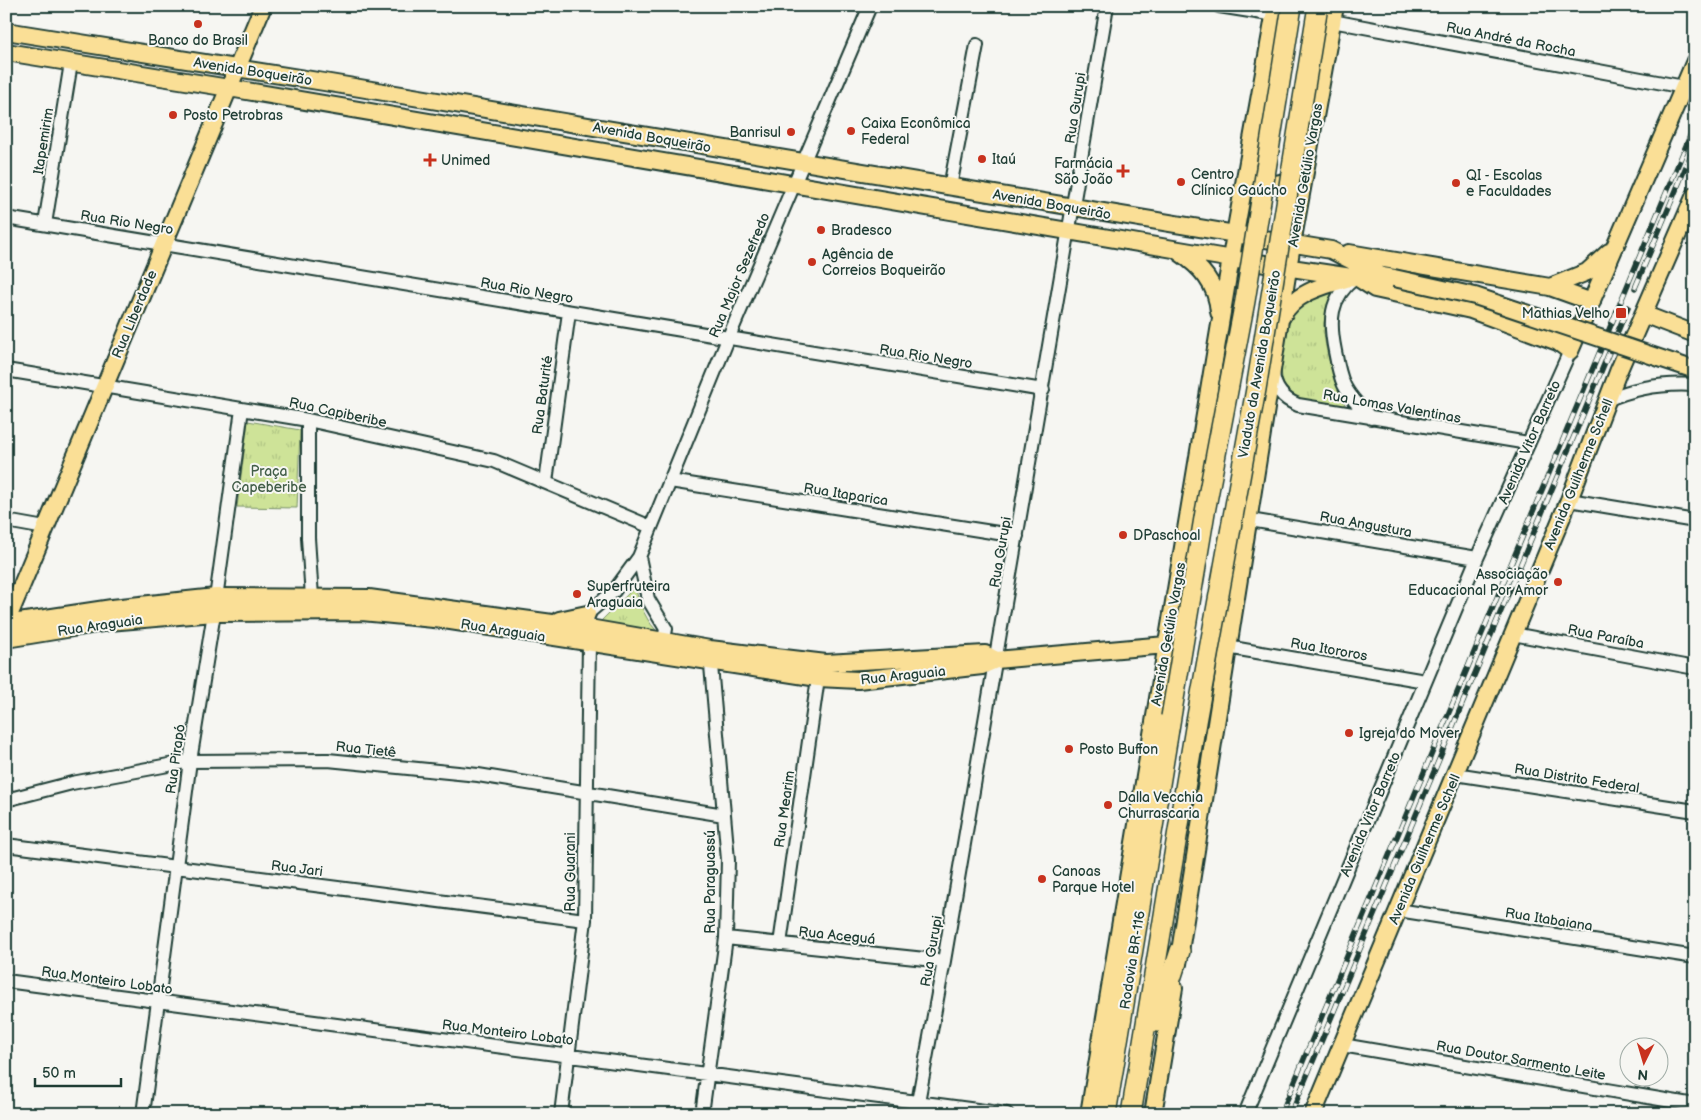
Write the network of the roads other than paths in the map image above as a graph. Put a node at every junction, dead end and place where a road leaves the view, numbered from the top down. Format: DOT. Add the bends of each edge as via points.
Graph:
graph roads {
  1 [pos="263,6"];
  2 [pos="870,6"];
  3 [pos="1107,6"];
  4 [pos="1219,6"];
  5 [pos="1292,6"];
  6 [pos="1318,6"];
  7 [pos="1275,11"];
  8 [pos="1334,14"];
  9 [pos="6,31"];
  10 [pos="977,45"];
  11 [pos="6,52"];
  12 [pos="1695,61"];
  13 [pos="71,63"];
  14 [pos="237,69"];
  15 [pos="1684,87"];
  16 [pos="229,88"];
  17 [pos="1248,158"];
  18 [pos="804,162"];
  19 [pos="1305,167"];
  20 [pos="794,183"];
  21 [pos="950,187"];
  22 [pos="1693,205"];
  23 [pos="1074,208"];
  24 [pos="1240,209"];
  25 [pos="6,218"];
  26 [pos="1297,218"];
  27 [pos="45,224"];
  28 [pos="1070,229"];
  29 [pos="1208,230"];
  30 [pos="1235,234"];
  31 [pos="164,243"];
  32 [pos="1292,244"];
  33 [pos="1615,244"];
  34 [pos="1176,249"];
  35 [pos="1326,249"];
  36 [pos="1232,258"];
  37 [pos="1289,268"];
  38 [pos="1388,277"];
  39 [pos="1355,278"];
  40 [pos="1550,287"];
  41 [pos="1592,302"];
  42 [pos="569,312"];
  43 [pos="1643,314"];
  44 [pos="1280,320"];
  45 [pos="1219,332"];
  46 [pos="1695,334"];
  47 [pos="728,339"];
  48 [pos="1276,343"];
  49 [pos="1567,346"];
  50 [pos="1273,369"];
  51 [pos="6,370"];
  52 [pos="1695,370"];
  53 [pos="1695,385"];
  54 [pos="104,386"];
  55 [pos="1043,390"];
  56 [pos="1607,400"];
  57 [pos="242,409"];
  58 [pos="1371,418"];
  59 [pos="308,420"];
  60 [pos="1528,444"];
  61 [pos="670,481"];
  62 [pos="546,482"];
  63 [pos="1569,500"];
  64 [pos="1250,520"];
  65 [pos="1695,521"];
  66 [pos="6,522"];
  67 [pos="45,528"];
  68 [pos="651,528"];
  69 [pos="1018,536"];
  70 [pos="639,557"];
  71 [pos="1477,558"];
  72 [pos="312,597"];
  73 [pos="215,605"];
  74 [pos="6,624"];
  75 [pos="588,628"];
  76 [pos="1512,634"];
  77 [pos="6,640"];
  78 [pos="663,641"];
  79 [pos="1166,645"];
  80 [pos="1227,647"];
  81 [pos="710,656"];
  82 [pos="996,660"];
  83 [pos="1695,668"];
  84 [pos="818,678"];
  85 [pos="1425,681"];
  86 [pos="1171,717"];
  87 [pos="1196,722"];
  88 [pos="190,760"];
  89 [pos="1455,774"];
  90 [pos="585,792"];
  91 [pos="6,800"];
  92 [pos="1695,812"];
  93 [pos="724,815"];
  94 [pos="6,845"];
  95 [pos="175,868"];
  96 [pos="1398,910"];
  97 [pos="585,920"];
  98 [pos="726,938"];
  99 [pos="780,944"];
  100 [pos="1180,951"];
  101 [pos="1695,957"];
  102 [pos="944,961"];
  103 [pos="6,981"];
  104 [pos="158,1002"];
  105 [pos="1101,1045"];
  106 [pos="1342,1045"];
  107 [pos="569,1055"];
  108 [pos="708,1074"];
  109 [pos="1136,1085"];
  110 [pos="918,1102"];
  111 [pos="1108,1105"];
  112 [pos="1695,1106"];
  113 [pos="143,1114"];
  114 [pos="561,1114"];
  115 [pos="702,1114"];
  116 [pos="1007,1114"];
  117 [pos="1089,1114"];
  118 [pos="1131,1114"];
  119 [pos="1153,1114"];
  120 [pos="1245,1114"];
  121 [pos="1313,1114"];
  122 [pos="1693,1114"];
  1 -- 14 [label="main road, Rua Liberdade"];
  2 -- 18 [label="street, Rua Major Sezefredo"];
  3 -- 23 [label="street, Rua Gurupi"];
  4 -- 7 [label="street"];
  5 -- 86 [label="highway, Viaduto da Avenida Boqueirão, bridge" via="1245,301"];
  6 -- 87 [label="highway, Viaduto da Avenida Boqueirão, bridge" via="1256,389"];
  7 -- 17 [label="main road, Avenida Getúlio Vargas"];
  8 -- 15 [label="street, Rua André da Rocha"];
  8 -- 19 [label="main road, Avenida Getúlio Vargas"];
  9 -- 14 [label="main road, Avenida Boqueirão"];
  10 -- 21 [label="street"];
  11 -- 13 [label="main road, Avenida Boqueirão"];
  12 -- 15 [label="main road"];
  13 -- 16 [label="main road, Avenida Boqueirão"];
  13 -- 27 [label="street, Itapemirim"];
  14 -- 16 [label="main road, Rua Liberdade"];
  14 -- 18 [label="main road, Avenida Boqueirão"];
  15 -- 33 [label="main road"];
  16 -- 20 [label="main road, Avenida Boqueirão"];
  16 -- 31 [label="main road, Rua Liberdade"];
  17 -- 19 [label="main road" via="1256,176 1269,184 1284,183"];
  17 -- 24 [label="main road, Avenida Getúlio Vargas"];
  18 -- 20 [label="street, Rua Major Sezefredo"];
  18 -- 21 [label="main road, Avenida Boqueirão"];
  19 -- 26 [label="main road, Avenida Getúlio Vargas"];
  20 -- 28 [label="main road, Avenida Boqueirão"];
  20 -- 47 [label="street, Rua Major Sezefredo"];
  21 -- 23 [label="main road, Avenida Boqueirão"];
  22 -- 43 [label="main road, Avenida Guilherme Schell"];
  23 -- 28 [label="street, Rua Gurupi"];
  23 -- 29 [label="main road, Avenida Boqueirão"];
  24 -- 29 [label="main road" via="1229,222"];
  24 -- 30 [label="main road, Avenida Getúlio Vargas"];
  25 -- 27 [label="street, Rua Rio Negro"];
  26 -- 32 [label="main road, Avenida Getúlio Vargas"];
  26 -- 35 [label="main road" via="1300,235"];
  27 -- 31 [label="street, Rua Rio Negro"];
  28 -- 34 [label="main road, Avenida Boqueirão"];
  28 -- 55 [label="street, Rua Gurupi"];
  29 -- 30 [label="main road, Avenida Boqueirão"];
  30 -- 32 [label="main road, Avenida Boqueirão"];
  30 -- 36 [label="main road, Avenida Getúlio Vargas"];
  31 -- 42 [label="street, Rua Rio Negro"];
  31 -- 54 [label="main road, Rua Liberdade"];
  32 -- 35 [label="main road, Avenida Boqueirão"];
  32 -- 37 [label="main road, Avenida Getúlio Vargas"];
  33 -- 40 [label="main road" via="1587,272"];
  33 -- 41 [label="main road"];
  34 -- 36 [label="main road, Avenida Boqueirão"];
  34 -- 45 [label="main road" via="1199,267 1214,287"];
  35 -- 38 [label="main road, Avenida Boqueirão"];
  35 -- 40 [label="main road"];
  36 -- 37 [label="main road, Avenida Boqueirão"];
  36 -- 45 [label="main road, Avenida Getúlio Vargas"];
  37 -- 39 [label="main road, Avenida Boqueirão"];
  37 -- 44 [label="main road, Avenida Getúlio Vargas"];
  38 -- 39 [label="main road, Avenida Boqueirão"];
  38 -- 52 [label="main road, Avenida Boqueirão, bridge" via="1476,296"];
  39 -- 44 [label="main road" via="1304,294 1289,306"];
  39 -- 49 [label="main road" via="1375,289 1484,314"];
  39 -- 58 [label="street" via="1336,299 1330,330 1344,385"];
  40 -- 41 [label="main road"];
  41 -- 49 [label="main road"];
  42 -- 47 [label="street, Rua Rio Negro"];
  42 -- 62 [label="street, Rua Baturité"];
  43 -- 46 [label="main road"];
  43 -- 56 [label="main road, Avenida Guilherme Schell"];
  44 -- 48 [label="main road, Avenida Getúlio Vargas"];
  45 -- 48 [label="main road" via="1239,318 1256,316 1266,322"];
  45 -- 79 [label="main road, Avenida Getúlio Vargas"];
  47 -- 55 [label="street, Rua Rio Negro"];
  47 -- 61 [label="street, Rua Major Sezefredo"];
  48 -- 50 [label="main road, Avenida Getúlio Vargas"];
  49 -- 60 [label="street, Avenida Vitor Barreto"];
  50 -- 58 [label="street, Rua Lomas Valentinas" via="1276,387 1288,401"];
  50 -- 64 [label="main road, Avenida Getúlio Vargas"];
  51 -- 54 [label="street, Rua Capiberibe"];
  53 -- 56 [label="street" via="1667,383"];
  54 -- 57 [label="street, Rua Capiberibe"];
  54 -- 67 [label="main road, Rua Liberdade"];
  55 -- 69 [label="street, Rua Gurupi"];
  56 -- 63 [label="main road, Avenida Guilherme Schell"];
  57 -- 59 [label="street, Rua Capiberibe"];
  57 -- 73 [label="street, Rua Pirapó"];
  58 -- 60 [label="street, Rua Lomas Valentinas"];
  59 -- 62 [label="street, Rua Capiberibe" via="494,461"];
  59 -- 72 [label="street" via="308,538"];
  60 -- 71 [label="street, Avenida Vitor Barreto"];
  61 -- 68 [label="street, Rua Major Sezefredo"];
  61 -- 69 [label="street, Rua Itaparica"];
  62 -- 68 [label="street, Rua Capiberibe"];
  63 -- 65 [label="street"];
  63 -- 76 [label="main road, Avenida Guilherme Schell"];
  64 -- 71 [label="street, Rua Angustura"];
  64 -- 80 [label="main road, Avenida Getúlio Vargas"];
  66 -- 67 [label="street"];
  67 -- 74 [label="main road, Rua Liberdade"];
  68 -- 70 [label="street, Rua Major Sezefredo"];
  69 -- 82 [label="street, Rua Gurupi"];
  70 -- 75 [label="street, Rua Major Sezefredo"];
  70 -- 78 [label="street" via="648,599"];
  71 -- 85 [label="street, Avenida Vitor Barreto"];
  72 -- 73 [label="main road, Rua Araguaia"];
  72 -- 75 [label="main road, Rua Araguaia" via="369,598"];
  73 -- 74 [label="main road, Rua Araguaia" via="112,608"];
  73 -- 75 [label="main road, Rua Araguaia"];
  73 -- 77 [label="main road, Rua Araguaia"];
  73 -- 88 [label="street, Rua Pirapó"];
  75 -- 78 [label="main road, Rua Araguaia"];
  75 -- 90 [label="street, Rua Guarani"];
  76 -- 83 [label="street, Rua Paraíba"];
  76 -- 89 [label="main road, Avenida Guilherme Schell"];
  78 -- 81 [label="main road, Rua Araguaia"];
  78 -- 81 [label="main road, Rua Araguaia" via="688,646"];
  79 -- 82 [label="main road, Rua Araguaia"];
  79 -- 105 [label="main road, Avenida Getúlio Vargas"];
  80 -- 85 [label="street, Rua Itororos"];
  80 -- 100 [label="main road, Avenida Getúlio Vargas"];
  81 -- 82 [label="main road, Rua Araguaia" via="826,663 985,654"];
  81 -- 84 [label="main road, Rua Araguaia"];
  81 -- 93 [label="street, Rua Paraguassú"];
  82 -- 84 [label="main road, Rua Araguaia" via="982,666 858,680"];
  82 -- 102 [label="street, Rua Gurupi"];
  84 -- 99 [label="street, Rua Mearim"];
  85 -- 120 [label="street, Avenida Vitor Barreto"];
  86 -- 111 [label="highway, Rodovia BR-116"];
  87 -- 109 [label="highway, Rodovia BR-116"];
  88 -- 90 [label="street, Rua Tietê" via="328,760 478,775"];
  88 -- 91 [label="street, Rua Tietê" via="72,783"];
  88 -- 95 [label="street, Rua Pirapó"];
  89 -- 92 [label="street, Rua Distrito Federal"];
  89 -- 96 [label="main road, Avenida Guilherme Schell"];
  90 -- 93 [label="street, Rua Tietê"];
  90 -- 97 [label="street, Rua Guarani"];
  93 -- 98 [label="street, Rua Paraguassú" via="728,860"];
  94 -- 95 [label="street, Rua Jari"];
  95 -- 97 [label="street, Rua Jari"];
  95 -- 104 [label="street, Rua Pirapó"];
  96 -- 101 [label="street, Rua Itabaiana"];
  96 -- 106 [label="main road, Avenida Guilherme Schell"];
  97 -- 107 [label="street, Rua Guarani"];
  98 -- 99 [label="street, Rua Aceguá"];
  98 -- 108 [label="street, Rua Paraguassú"];
  99 -- 102 [label="street, Rua Aceguá"];
  100 -- 109 [label="highway"];
  100 -- 119 [label="main road, Avenida Getúlio Vargas"];
  102 -- 110 [label="street, Rua Gurupi"];
  103 -- 104 [label="street, Rua Monteiro Lobato"];
  104 -- 107 [label="street, Rua Monteiro Lobato"];
  104 -- 113 [label="street, Rua Pirapó"];
  105 -- 111 [label="highway"];
  105 -- 117 [label="main road, Avenida Getúlio Vargas"];
  106 -- 112 [label="street, Rua Doutor Sarmento Leite"];
  106 -- 121 [label="main road, Avenida Guilherme Schell"];
  107 -- 108 [label="street, Rua Monteiro Lobato"];
  107 -- 114 [label="street, Rua Guarani"];
  108 -- 110 [label="street, Rua Monteiro Lobato"];
  108 -- 115 [label="street, Rua Paraguassú"];
  109 -- 118 [label="highway, Rodovia BR-116"];
  110 -- 116 [label="street, Rua Monteiro Lobato"];
  112 -- 122 [label="street"];
}
